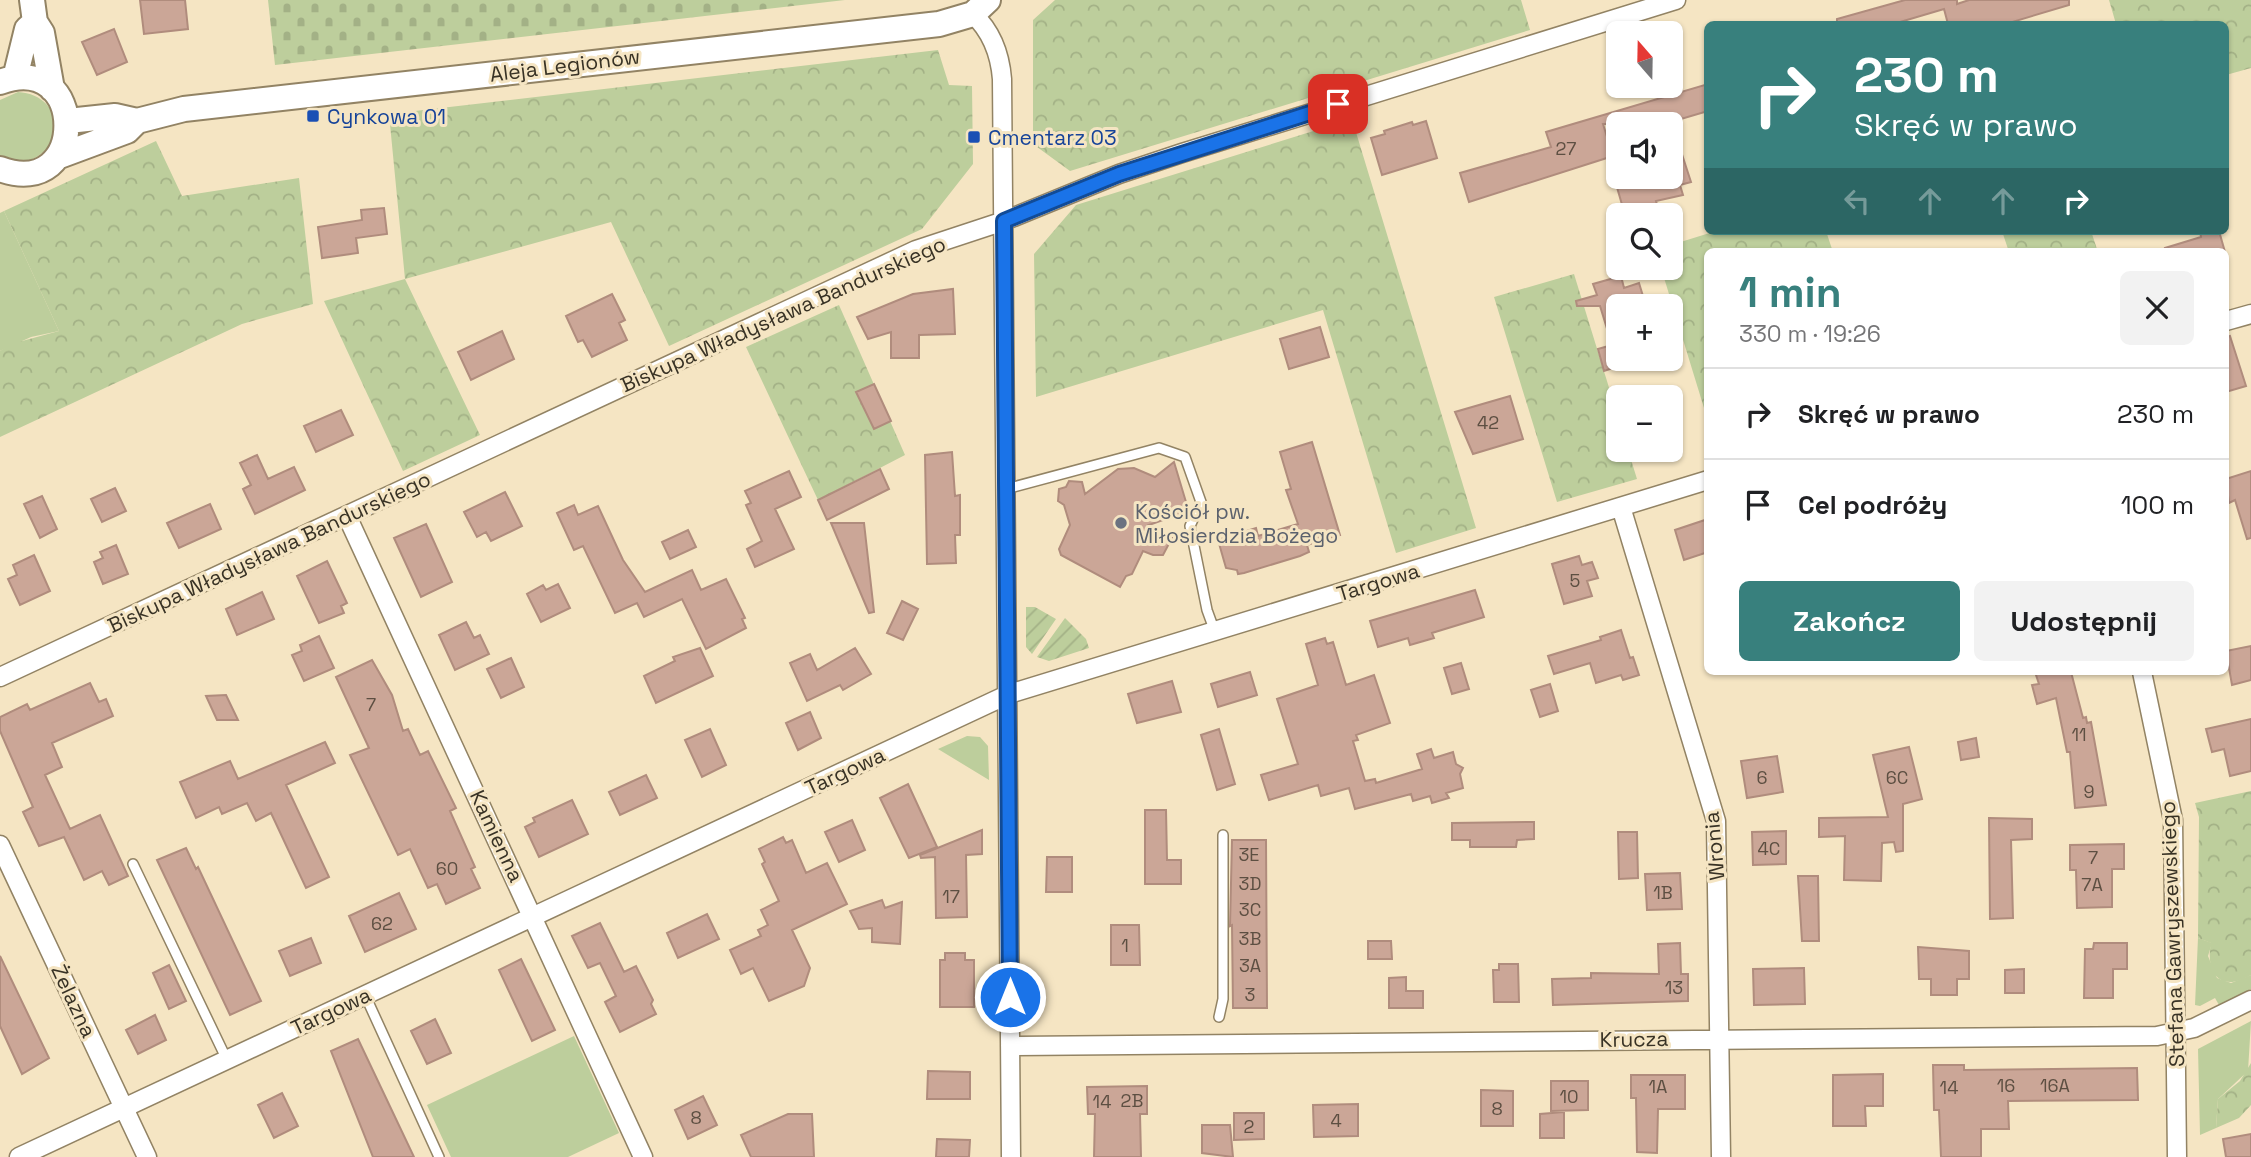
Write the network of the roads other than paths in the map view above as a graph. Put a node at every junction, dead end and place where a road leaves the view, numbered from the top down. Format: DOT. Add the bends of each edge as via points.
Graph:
graph roads {
  1 [pos="1676,0"];
  2 [pos="980,7"];
  3 [pos="34,11"];
  4 [pos="8,80"];
  5 [pos="52,89"];
  6 [pos="68,121"];
  7 [pos="137,121"];
  8 [pos="57,157"];
  9 [pos="5,176"];
  10 [pos="1004,221"];
  11 [pos="2251,314"];
  12 [pos="2229,320"];
  13 [pos="1704,481"];
  14 [pos="1006,489"];
  15 [pos="1621,507"];
  16 [pos="347,516"];
  17 [pos="1215,632"];
  18 [pos="2143,675"];
  19 [pos="0,677"];
  20 [pos="1009,694"];
  21 [pos="1223,835"];
  22 [pos="0,845"];
  23 [pos="133,864"];
  24 [pos="535,917"];
  25 [pos="365,995"];
  26 [pos="2251,1000"];
  27 [pos="1219,1017"];
  28 [pos="2175,1034"];
  29 [pos="1721,1038"];
  30 [pos="1010,1046"];
  31 [pos="227,1060"];
  32 [pos="124,1108"];
  33 [pos="19,1157"];
  34 [pos="147,1157"];
  35 [pos="439,1157"];
  36 [pos="643,1157"];
  37 [pos="1011,1157"];
  38 [pos="1721,1157"];
  39 [pos="2177,1157"];
  1 -- 10 [label="street, Biskupa Władysława Bandurskiego" via="1182,153"];
  2 -- 7 [label="street, Aleja Legionów" via="939,24 184,109"];
  2 -- 10 [label="street" via="1001,71"];
  3 -- 4 [label="street"];
  3 -- 5 [label="street" via="43,33"];
  4 -- 5 [label="street" via="33,79"];
  5 -- 6 [label="street"];
  6 -- 7 [label="street, Aleja Legionów" via="115,116"];
  6 -- 8 [label="street" via="67,139"];
  7 -- 8 [label="street, Aleja Legionów" via="127,131"];
  8 -- 9 [label="street, Aleja Legionów" via="38,170"];
  10 -- 14 [label="street"];
  10 -- 16 [label="street, Biskupa Władysława Bandurskiego" via="916,250"];
  11 -- 12 [label="street"];
  13 -- 15 [label="street, Targowa"];
  14 -- 17 [label="lane" via="1159,448 1185,457 1201,502 1190,526"];
  14 -- 20 [label="street"];
  15 -- 17 [label="street, Targowa"];
  15 -- 29 [label="street, Wronia" via="1716,821"];
  16 -- 19 [label="street, Biskupa Władysława Bandurskiego"];
  16 -- 24 [label="street, Kamienna"];
  17 -- 20 [label="street, Targowa"];
  18 -- 28 [label="street, Stefana Gawryszewskiego" via="2173,820"];
  20 -- 24 [label="street, Targowa"];
  20 -- 30 [label="street"];
  21 -- 27 [label="lane" via="1223,999"];
  22 -- 32 [label="street, Żelazna"];
  23 -- 31 [label="lane"];
  24 -- 25 [label="street, Targowa"];
  24 -- 36 [label="street, Kamienna"];
  25 -- 31 [label="street, Targowa"];
  25 -- 35 [label="lane"];
  26 -- 28 [label="street, Krucza"];
  28 -- 29 [label="street, Krucza"];
  28 -- 39 [label="street, Stefana Gawryszewskiego"];
  29 -- 30 [label="street, Krucza"];
  29 -- 38 [label="street, Wronia"];
  30 -- 37 [label="street"];
  31 -- 32 [label="street, Targowa"];
  32 -- 33 [label="street, Targowa"];
  32 -- 34 [label="street, Żelazna"];
}
